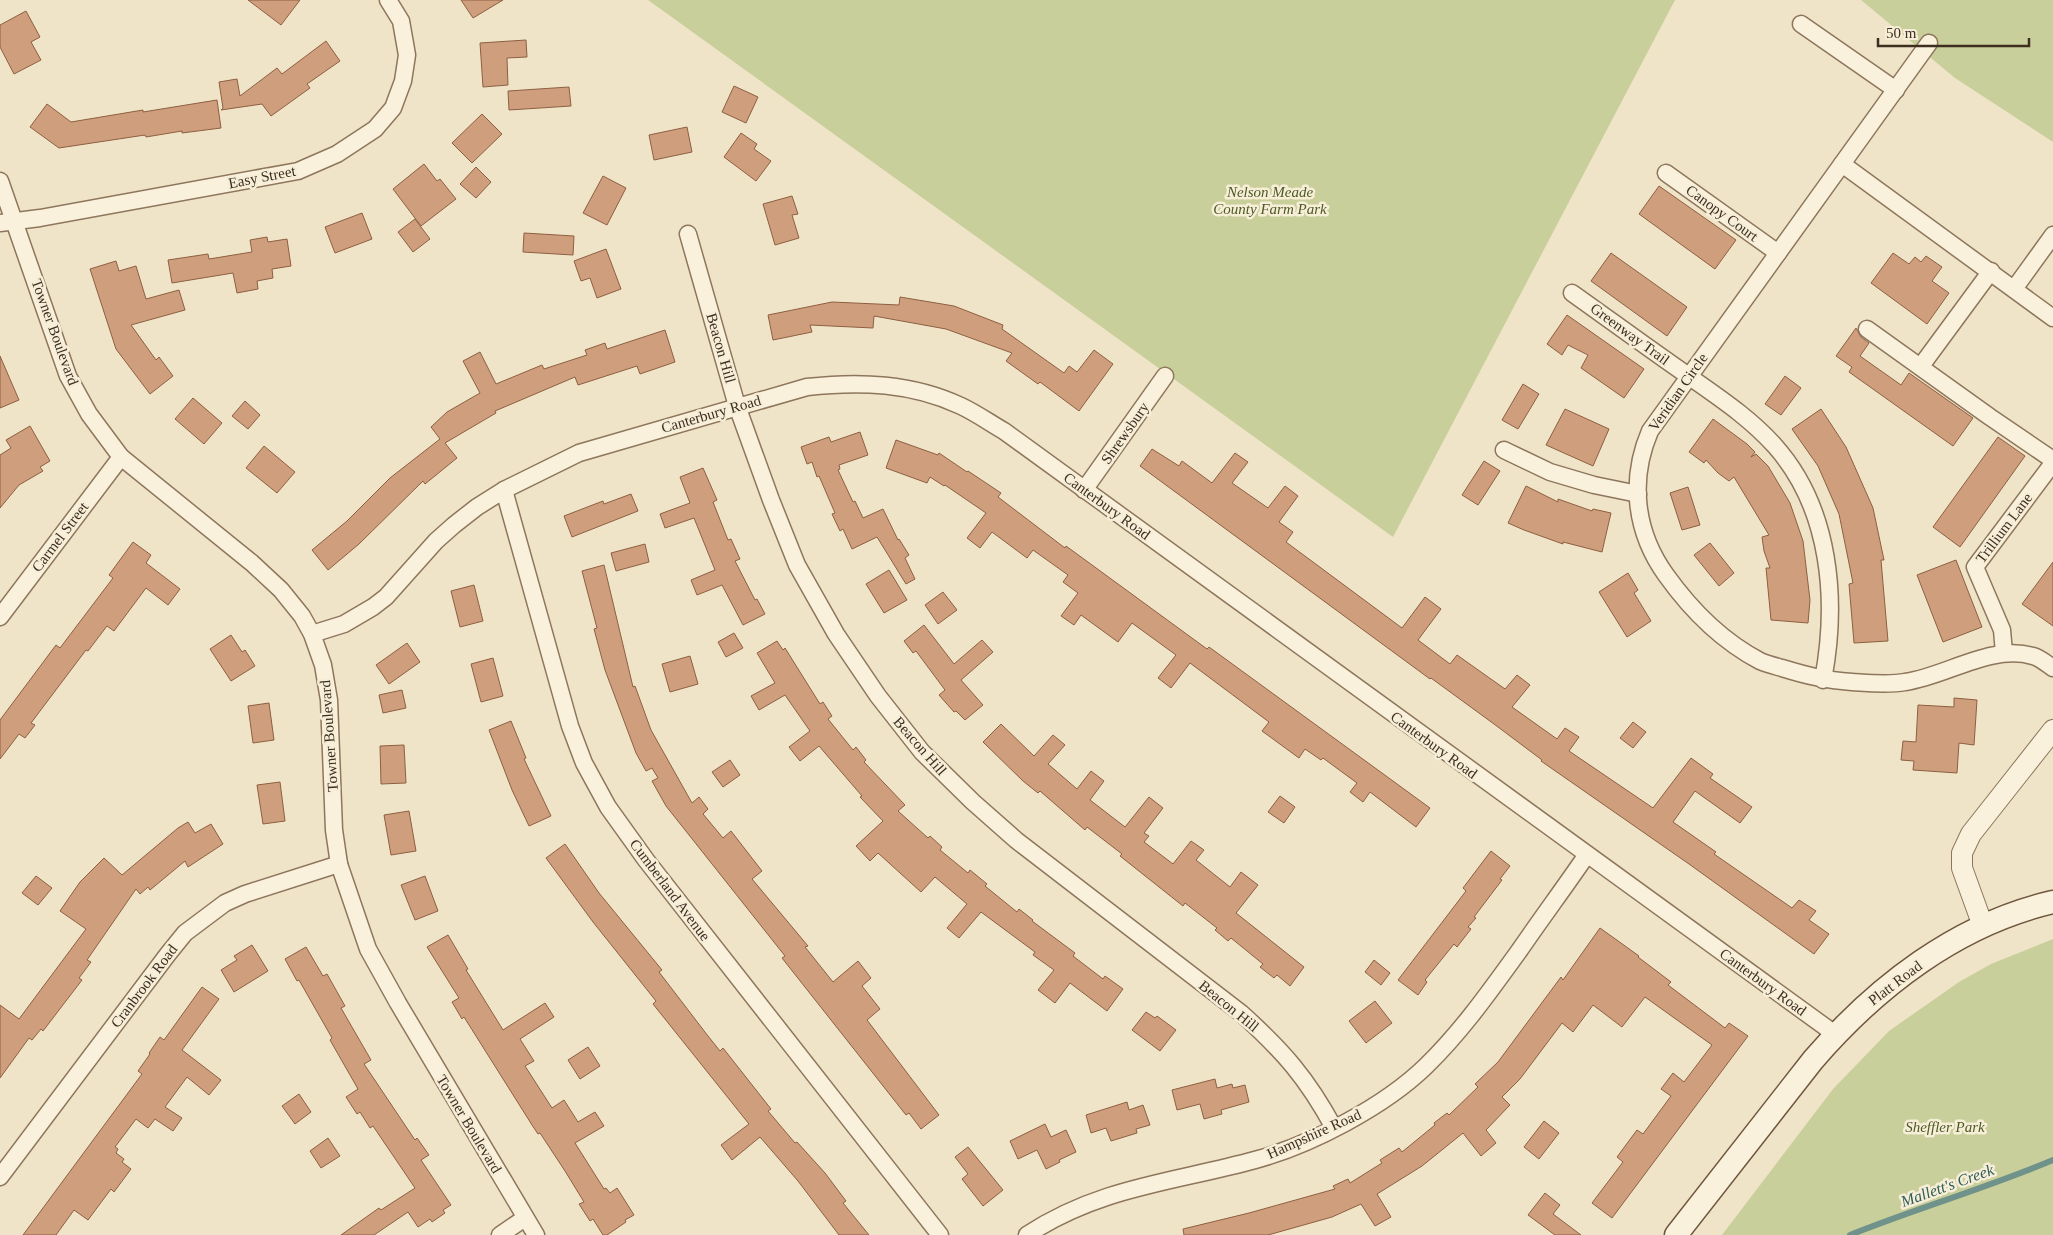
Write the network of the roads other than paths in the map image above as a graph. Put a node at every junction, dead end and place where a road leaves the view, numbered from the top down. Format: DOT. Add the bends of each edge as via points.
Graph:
graph roads {
  1 [pos="388,0"];
  2 [pos="1801,24"];
  3 [pos="1929,43"];
  4 [pos="1896,90"];
  5 [pos="1842,164"];
  6 [pos="1666,173"];
  7 [pos="0,182"];
  8 [pos="8,222"];
  9 [pos="688,234"];
  10 [pos="2053,235"];
  11 [pos="1778,253"];
  12 [pos="1991,271"];
  13 [pos="2014,289"];
  14 [pos="1572,293"];
  15 [pos="2053,318"];
  16 [pos="1867,329"];
  17 [pos="1920,366"];
  18 [pos="1165,376"];
  19 [pos="1688,376"];
  20 [pos="737,406"];
  21 [pos="1504,450"];
  22 [pos="121,457"];
  23 [pos="2053,461"];
  24 [pos="504,490"];
  25 [pos="1084,490"];
  26 [pos="1638,494"];
  27 [pos="0,617"];
  28 [pos="312,634"];
  29 [pos="2004,654"];
  30 [pos="2053,668"];
  31 [pos="1823,680"];
  32 [pos="2053,730"];
  33 [pos="1586,856"];
  34 [pos="339,864"];
  35 [pos="2053,902"];
  36 [pos="1983,926"];
  37 [pos="1835,1034"];
  38 [pos="1334,1128"];
  39 [pos="0,1177"];
  40 [pos="525,1218"];
  41 [pos="500,1235"];
  42 [pos="536,1235"];
  43 [pos="940,1235"];
  44 [pos="1027,1235"];
  45 [pos="1676,1235"];
  1 -- 8 [label="street, Easy Street" via="401,21 407,54 403,81 394,108 375,129 337,154 298,171"];
  2 -- 4 [label="street"];
  3 -- 4 [label="street, Veridian Circle"];
  4 -- 5 [label="street, Veridian Circle"];
  5 -- 11 [label="street, Veridian Circle"];
  5 -- 12 [label="street"];
  6 -- 11 [label="street, Canopy Court"];
  7 -- 8 [label="street, Towner Boulevard"];
  8 -- 22 [label="street, Towner Boulevard" via="68,376 89,414"];
  9 -- 20 [label="street, Beacon Hill"];
  10 -- 13 [label="street"];
  11 -- 19 [label="street, Veridian Circle"];
  12 -- 13 [label="street"];
  12 -- 17 [label="street"];
  13 -- 15 [label="street"];
  14 -- 19 [label="street, Greenway Trail"];
  16 -- 17 [label="street, Trillium Lane"];
  17 -- 23 [label="street, Trillium Lane"];
  18 -- 25 [label="street, Shrewsbury"];
  19 -- 26 [label="street, Veridian Circle" via="1650,431 1643,447"];
  19 -- 31 [label="street, Greenway Trail" via="1743,415 1776,447 1800,483 1814,514 1826,560 1830,610"];
  20 -- 24 [label="street, Canterbury Road" via="579,453"];
  20 -- 25 [label="street, Canterbury Road" via="807,387 842,383 883,384 920,391 961,406 1004,431"];
  20 -- 38 [label="street, Beacon Hill" via="797,564 836,634 872,688 922,752 1016,840 1241,1013 1305,1080"];
  21 -- 26 [label="street" via="1550,472"];
  22 -- 27 [label="street, Carmel Street"];
  22 -- 28 [label="street, Towner Boulevard" via="264,574 292,603"];
  23 -- 29 [label="street, Trillium Lane" via="1975,567 2002,630"];
  24 -- 28 [label="street, Canterbury Road" via="477,507 436,541 386,597 344,624"];
  24 -- 43 [label="street, Cumberland Avenue" via="570,726 584,763 608,807"];
  25 -- 33 [label="street, Canterbury Road"];
  26 -- 31 [label="street, Veridian Circle" via="1641,525 1657,562 1681,596 1715,631 1761,662"];
  28 -- 34 [label="street, Towner Boulevard" via="323,665 329,700 334,830"];
  29 -- 30 [label="street, Veridian Circle" via="2034,656"];
  29 -- 31 [label="street, Veridian Circle" via="1904,683"];
  32 -- 36 [label="street" via="1976,826 1964,847 1962,868"];
  33 -- 37 [label="street, Canterbury Road"];
  33 -- 38 [label="street, Hampshire Road" via="1478,1008 1452,1038 1425,1067 1395,1091"];
  34 -- 39 [label="street, Cranbrook Road" via="245,894 225,903 185,933"];
  34 -- 40 [label="street, Towner Boulevard" via="368,949"];
  35 -- 36 [label="main road, Platt Road"];
  36 -- 37 [label="main road, Platt Road" via="1910,970 1875,996"];
  37 -- 45 [label="main road, Platt Road"];
  38 -- 44 [label="street, Hampshire Road" via="1257,1160 1112,1194 1077,1208"];
  40 -- 41 [label="street"];
  40 -- 42 [label="street, Towner Boulevard"];
}
